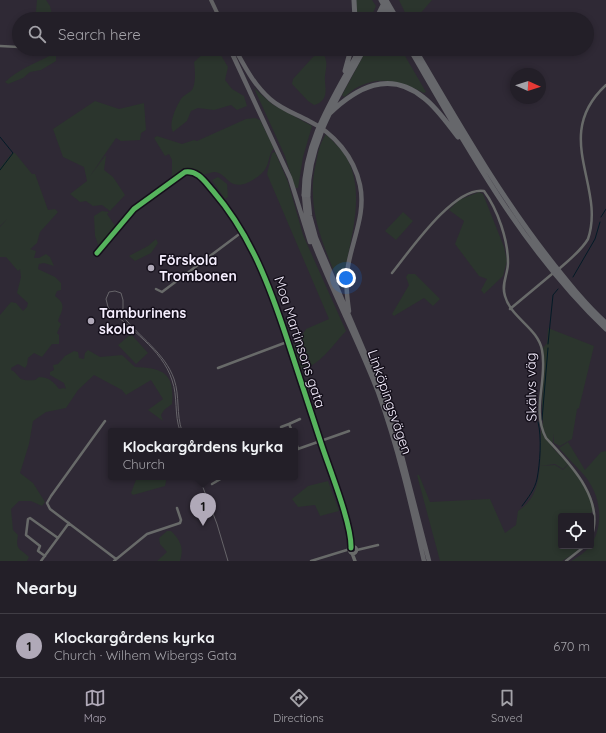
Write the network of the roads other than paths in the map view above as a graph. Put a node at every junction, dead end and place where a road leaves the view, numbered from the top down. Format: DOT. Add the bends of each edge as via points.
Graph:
graph roads {
  1 [pos="210,0"];
  2 [pos="354,0"];
  3 [pos="381,0"];
  4 [pos="386,0"];
  5 [pos="390,0"];
  6 [pos="216,12"];
  7 [pos="355,12"];
  8 [pos="380,12"];
  9 [pos="382,12"];
  10 [pos="388,12"];
  11 [pos="393,12"];
  12 [pos="0,46"];
  13 [pos="12,47"];
  14 [pos="233,56"];
  15 [pos="239,56"];
  16 [pos="349,56"];
  17 [pos="356,56"];
  18 [pos="360,56"];
  19 [pos="414,56"];
  20 [pos="419,56"];
  21 [pos="606,85"];
  22 [pos="338,87"];
  23 [pos="329,114"];
  24 [pos="469,151"];
  25 [pos="191,171"];
  26 [pos="306,195"];
  27 [pos="243,232"];
  28 [pos="97,253"];
  29 [pos="318,256"];
  30 [pos="560,268"];
  31 [pos="392,273"];
  32 [pos="552,274"];
  33 [pos="156,290"];
  34 [pos="510,309"];
  35 [pos="351,318"];
  36 [pos="606,323"];
  37 [pos="606,329"];
  38 [pos="288,342"];
  39 [pos="218,368"];
  40 [pos="300,419"];
  41 [pos="105,421"];
  42 [pos="289,424"];
  43 [pos="282,428"];
  44 [pos="291,428"];
  45 [pos="349,431"];
  46 [pos="320,441"];
  47 [pos="298,449"];
  48 [pos="219,480"];
  49 [pos="587,482"];
  50 [pos="212,484"];
  51 [pos="592,491"];
  52 [pos="594,497"];
  53 [pos="596,504"];
  54 [pos="177,508"];
  55 [pos="69,523"];
  56 [pos="594,530"];
  57 [pos="58,538"];
  58 [pos="378,545"];
  59 [pos="581,549"];
  60 [pos="352,550"];
  61 [pos="45,556"];
  62 [pos="115,560"];
  63 [pos="41,561"];
  64 [pos="311,561"];
  65 [pos="355,561"];
  66 [pos="424,561"];
  67 [pos="430,561"];
  68 [pos="566,561"];
  1 -- 6 [label="main road"];
  2 -- 7 [label="highway"];
  3 -- 10 [label="highway"];
  4 -- 8 [label="highway"];
  4 -- 11 [label="highway"];
  5 -- 9 [label="highway"];
  12 -- 13 [label="street"];
  14 -- 29 [label="highway" via="287,171 308,238"];
  15 -- 35 [label="highway" via="264,93 332,136 350,159 357,175 361,191 360,218 347,273 347,297"];
  16 -- 22 [label="highway"];
  17 -- 22 [label="highway"];
  18 -- 23 [label="highway"];
  19 -- 24 [label="highway"];
  20 -- 36 [label="highway" via="509,204 569,283"];
  21 -- 30 [label="street" via="588,108 583,129 583,145 596,205 595,219 587,240"];
  22 -- 26 [label="highway" via="309,149 304,176"];
  23 -- 24 [label="highway" via="350,95 367,87 384,84 402,86 425,98"];
  23 -- 26 [label="highway" via="314,150"];
  24 -- 37 [label="highway" via="537,250"];
  25 -- 27 [label="street, Moa Martinsons gata" via="196,173 216,195"];
  25 -- 28 [label="street" via="185,172 143,201"];
  26 -- 29 [label="highway" via="309,228"];
  26 -- 35 [label="highway" via="316,238"];
  27 -- 33 [label="street" via="162,292"];
  27 -- 38 [label="street, Moa Martinsons gata" via="267,280"];
  29 -- 66 [label="highway, Linköpingsvägen" via="384,410"];
  31 -- 34 [label="street, Skälvs väg" via="447,209 467,195 484,192 500,223 507,244 508,264 503,284 504,295"];
  32 -- 34 [label="street"];
  34 -- 49 [label="street, Skälvs väg" via="535,335 542,350 539,410 543,432"];
  35 -- 67 [label="highway, Linköpingsvägen" via="389,412"];
  38 -- 39 [label="street"];
  38 -- 46 [label="street, Moa Martinsons gata"];
  40 -- 42 [label="street"];
  41 -- 55 [label="street" via="48,500 48,506"];
  42 -- 43 [label="street"];
  42 -- 44 [label="street"];
  45 -- 46 [label="street"];
  46 -- 47 [label="street"];
  46 -- 60 [label="street, Moa Martinsons gata"];
  48 -- 50 [label="street"];
  51 -- 52 [label="street"];
  53 -- 56 [label="street" via="598,519"];
  54 -- 62 [label="street" via="181,522 176,526 147,534"];
  55 -- 57 [label="street"];
  55 -- 62 [label="street"];
  57 -- 61 [label="street"];
  57 -- 61 [label="street" via="37,522 28,519 26,535 40,546 38,551"];
  58 -- 60 [label="street"];
  59 -- 68 [label="street"];
  60 -- 64 [label="street"];
  60 -- 65 [label="street, Moa Martinsons gata"];
  61 -- 63 [label="street"];
}
